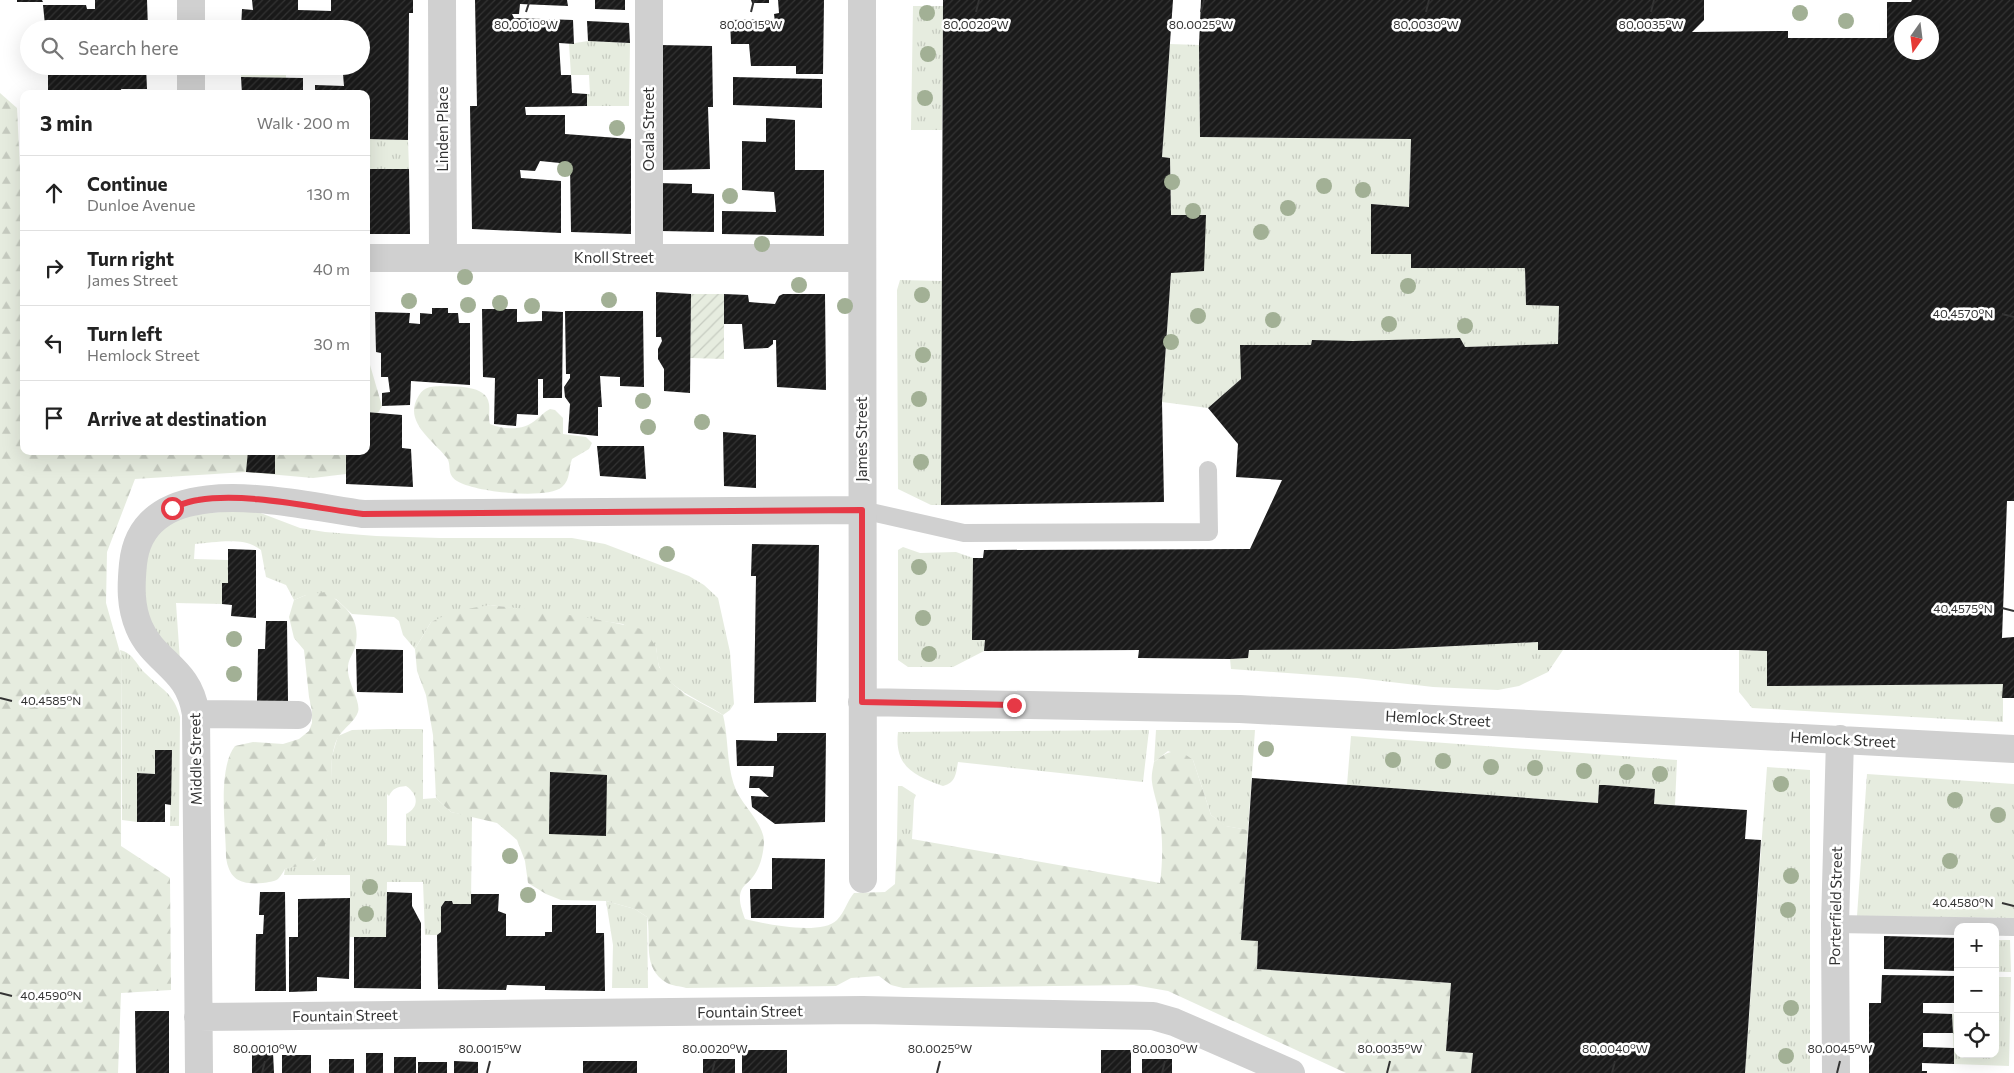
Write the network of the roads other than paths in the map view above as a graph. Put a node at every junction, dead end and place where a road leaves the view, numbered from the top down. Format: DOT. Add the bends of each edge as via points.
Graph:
graph roads {
  1 [pos="191,0"];
  2 [pos="442,0"];
  3 [pos="649,0"];
  4 [pos="862,0"];
  5 [pos="191,20"];
  6 [pos="191,75"];
  7 [pos="191,90"];
  8 [pos="370,258"];
  9 [pos="443,258"];
  10 [pos="649,258"];
  11 [pos="862,258"];
  12 [pos="1208,470"];
  13 [pos="862,510"];
  14 [pos="862,702"];
  15 [pos="196,714"];
  16 [pos="298,715"];
  17 [pos="1840,739"];
  18 [pos="2014,749"];
  19 [pos="863,879"];
  20 [pos="1835,924"];
  21 [pos="2014,927"];
  22 [pos="198,1017"];
  23 [pos="199,1073"];
  24 [pos="1291,1073"];
  25 [pos="1836,1073"];
  1 -- 5 [label="street"];
  2 -- 9 [label="street, Linden Place"];
  3 -- 10 [label="street, Ocala Street"];
  4 -- 11 [label="street, James Street"];
  6 -- 7 [label="street"];
  8 -- 9 [label="street, Knoll Street"];
  9 -- 10 [label="street, Knoll Street"];
  10 -- 11 [label="street, Knoll Street"];
  11 -- 13 [label="street, James Street"];
  12 -- 13 [label="lane" via="1208,532 964,533"];
  13 -- 14 [label="street, James Street"];
  13 -- 15 [label="street, Middle Street" via="363,514 312,505 228,498 197,500 159,514 148,524 135,550 131,588 139,627 157,655 188,688"];
  14 -- 17 [label="street, Hemlock Street" via="1240,709"];
  14 -- 19 [label="street, James Street"];
  15 -- 16 [label="street"];
  15 -- 22 [label="street, Middle Street"];
  17 -- 18 [label="street, Hemlock Street"];
  17 -- 20 [label="street, Porterfield Street"];
  20 -- 21 [label="lane"];
  20 -- 25 [label="street, Porterfield Street"];
  22 -- 23 [label="street, Middle Street"];
  22 -- 24 [label="street, Fountain Street" via="863,1010 1152,1016 1174,1022"];
}
